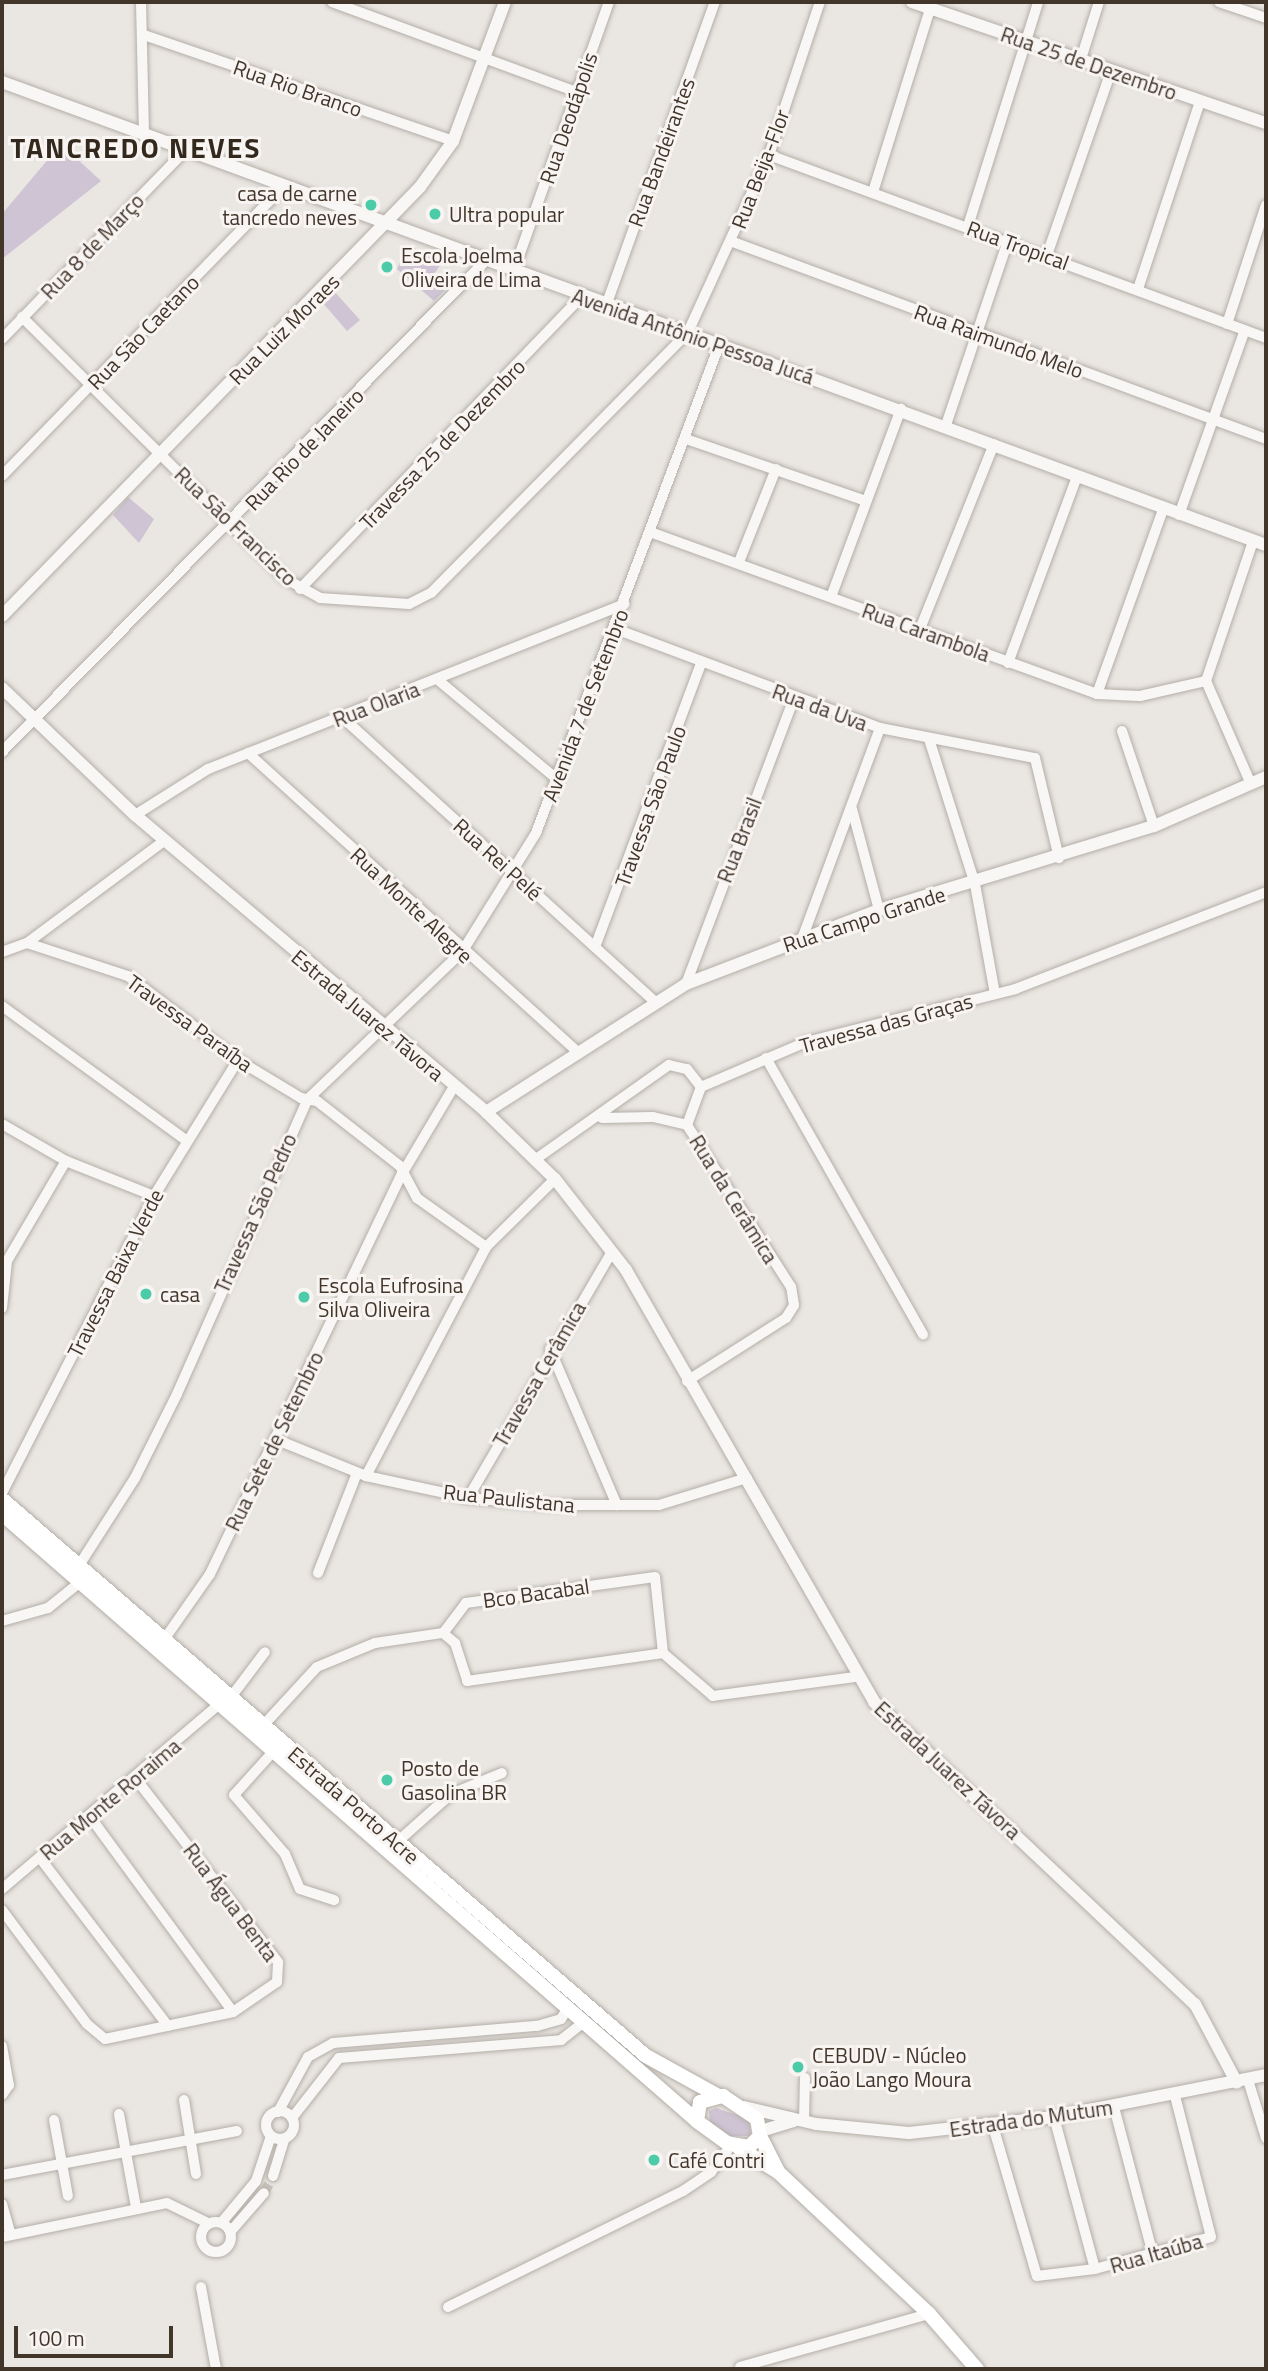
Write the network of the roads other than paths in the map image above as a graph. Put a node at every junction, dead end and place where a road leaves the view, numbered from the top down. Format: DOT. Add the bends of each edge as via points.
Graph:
graph roads {
  1 [pos="141,2"];
  2 [pos="332,2"];
  3 [pos="505,2"];
  4 [pos="609,2"];
  5 [pos="715,2"];
  6 [pos="820,2"];
  7 [pos="912,2"];
  8 [pos="1038,2"];
  9 [pos="1099,2"];
  10 [pos="1219,2"];
  11 [pos="932,5"];
  12 [pos="1266,18"];
  13 [pos="144,35"];
  14 [pos="1027,41"];
  15 [pos="486,56"];
  16 [pos="1080,59"];
  17 [pos="1111,71"];
  18 [pos="2,82"];
  19 [pos="577,92"];
  20 [pos="1200,101"];
  21 [pos="1266,123"];
  22 [pos="144,136"];
  23 [pos="453,141"];
  24 [pos="183,153"];
  25 [pos="769,155"];
  26 [pos="283,187"];
  27 [pos="873,192"];
  28 [pos="1266,205"];
  29 [pos="386,226"];
  30 [pos="968,226"];
  31 [pos="733,242"];
  32 [pos="1008,242"];
  33 [pos="1047,255"];
  34 [pos="483,263"];
  35 [pos="513,274"];
  36 [pos="1138,289"];
  37 [pos="581,297"];
  38 [pos="607,303"];
  39 [pos="22,317"];
  40 [pos="1227,324"];
  41 [pos="1245,330"];
  42 [pos="688,332"];
  43 [pos="979,333"];
  44 [pos="1266,338"];
  45 [pos="2,339"];
  46 [pos="720,343"];
  47 [pos="93,384"];
  48 [pos="901,410"];
  49 [pos="1213,420"];
  50 [pos="946,425"];
  51 [pos="686,439"];
  52 [pos="1266,439"];
  53 [pos="994,444"];
  54 [pos="160,453"];
  55 [pos="776,469"];
  56 [pos="2,476"];
  57 [pos="1076,476"];
  58 [pos="866,501"];
  59 [pos="1163,510"];
  60 [pos="1179,515"];
  61 [pos="231,525"];
  62 [pos="650,532"];
  63 [pos="1253,541"];
  64 [pos="1266,545"];
  65 [pos="739,562"];
  66 [pos="300,589"];
  67 [pos="831,597"];
  68 [pos="624,604"];
  69 [pos="2,616"];
  70 [pos="613,628"];
  71 [pos="920,629"];
  72 [pos="1008,663"];
  73 [pos="701,664"];
  74 [pos="438,680"];
  75 [pos="1206,681"];
  76 [pos="2,688"];
  77 [pos="1097,694"];
  78 [pos="794,698"];
  79 [pos="342,717"];
  80 [pos="34,721"];
  81 [pos="880,728"];
  82 [pos="1122,731"];
  83 [pos="929,739"];
  84 [pos="2,752"];
  85 [pos="248,752"];
  86 [pos="1266,777"];
  87 [pos="557,779"];
  88 [pos="1251,784"];
  89 [pos="852,808"];
  90 [pos="135,815"];
  91 [pos="1154,826"];
  92 [pos="165,840"];
  93 [pos="1059,858"];
  94 [pos="512,870"];
  95 [pos="975,884"];
  96 [pos="1266,892"];
  97 [pos="879,910"];
  98 [pos="802,939"];
  99 [pos="27,943"];
  100 [pos="595,947"];
  101 [pos="462,952"];
  102 [pos="2,953"];
  103 [pos="686,984"];
  104 [pos="995,994"];
  105 [pos="654,1001"];
  106 [pos="2,1006"];
  107 [pos="382,1027"];
  108 [pos="579,1053"];
  109 [pos="766,1058"];
  110 [pos="238,1060"];
  111 [pos="701,1087"];
  112 [pos="453,1088"];
  113 [pos="308,1099"];
  114 [pos="486,1112"];
  115 [pos="602,1118"];
  116 [pos="2,1124"];
  117 [pos="687,1125"];
  118 [pos="186,1140"];
  119 [pos="536,1159"];
  120 [pos="66,1161"];
  121 [pos="402,1174"];
  122 [pos="555,1179"];
  123 [pos="154,1196"];
  124 [pos="486,1247"];
  125 [pos="612,1252"];
  126 [pos="2,1308"];
  127 [pos="923,1334"];
  128 [pos="550,1349"];
  129 [pos="687,1381"];
  130 [pos="275,1439"];
  131 [pos="362,1475"];
  132 [pos="747,1478"];
  133 [pos="2,1493"];
  134 [pos="468,1498"];
  135 [pos="2,1499"];
  136 [pos="617,1505"];
  137 [pos="2,1514"];
  138 [pos="78,1567"];
  139 [pos="318,1573"];
  140 [pos="78,1584"];
  141 [pos="2,1621"];
  142 [pos="443,1633"];
  143 [pos="165,1640"];
  144 [pos="155,1652"];
  145 [pos="265,1652"];
  146 [pos="663,1653"];
  147 [pos="856,1676"];
  148 [pos="231,1697"];
  149 [pos="217,1706"];
  150 [pos="263,1725"];
  151 [pos="253,1738"];
  152 [pos="271,1754"];
  153 [pos="502,1773"];
  154 [pos="137,1780"];
  155 [pos="91,1818"];
  156 [pos="396,1843"];
  157 [pos="40,1858"];
  158 [pos="2,1889"];
  159 [pos="334,1900"];
  160 [pos="2,1910"];
  161 [pos="568,2008"];
  162 [pos="233,2012"];
  163 [pos="584,2022"];
  164 [pos="169,2026"];
  165 [pos="2,2046"];
  166 [pos="308,2057"];
  167 [pos="325,2068"];
  168 [pos="1266,2076"];
  169 [pos="805,2078"];
  170 [pos="295,2080"];
  171 [pos="1242,2081"];
  172 [pos="311,2089"];
  173 [pos="4,2093"];
  174 [pos="717,2095"];
  175 [pos="1175,2096"];
  176 [pos="184,2100"];
  177 [pos="744,2107"];
  178 [pos="1114,2107"];
  179 [pos="278,2112"];
  180 [pos="119,2114"];
  181 [pos="1054,2117"];
  182 [pos="292,2118"];
  183 [pos="54,2120"];
  184 [pos="698,2121"];
  185 [pos="799,2121"];
  186 [pos="993,2126"];
  187 [pos="237,2131"];
  188 [pos="760,2134"];
  189 [pos="271,2136"];
  190 [pos="1266,2138"];
  191 [pos="189,2139"];
  192 [pos="284,2139"];
  193 [pos="735,2147"];
  194 [pos="126,2151"];
  195 [pos="62,2163"];
  196 [pos="778,2172"];
  197 [pos="196,2174"];
  198 [pos="2,2175"];
  199 [pos="273,2176"];
  200 [pos="264,2193"];
  201 [pos="68,2196"];
  202 [pos="2,2204"];
  203 [pos="136,2208"];
  204 [pos="222,2222"];
  205 [pos="205,2227"];
  206 [pos="231,2231"];
  207 [pos="6,2236"];
  208 [pos="1153,2255"];
  209 [pos="1095,2269"];
  210 [pos="201,2287"];
  211 [pos="448,2307"];
  212 [pos="929,2314"];
  213 [pos="740,2367"];
  214 [pos="216,2369"];
  215 [pos="978,2369"];
  1 -- 13 [label="street"];
  2 -- 15 [label="street"];
  3 -- 15 [label="street, Rua Luiz Moraes"];
  4 -- 19 [label="street, Rua Deodápolis"];
  5 -- 38 [label="street, Rua Bandeirantes"];
  6 -- 25 [label="street, Rua Beija-Flor"];
  7 -- 11 [label="street, Rua 25 de Dezembro"];
  8 -- 14 [label="street"];
  9 -- 16 [label="street"];
  10 -- 12 [label="street"];
  11 -- 14 [label="street, Rua 25 de Dezembro"];
  11 -- 27 [label="street"];
  13 -- 22 [label="street"];
  13 -- 23 [label="street, Rua Rio Branco"];
  14 -- 16 [label="street, Rua 25 de Dezembro"];
  14 -- 30 [label="street"];
  15 -- 19 [label="street"];
  15 -- 23 [label="street, Rua Luiz Moraes"];
  16 -- 17 [label="street, Rua 25 de Dezembro"];
  17 -- 20 [label="street, Rua 25 de Dezembro"];
  17 -- 33 [label="street"];
  18 -- 22 [label="street, Avenida Antônio Pessoa Jucá"];
  19 -- 35 [label="street, Rua Deodápolis"];
  20 -- 21 [label="street, Rua 25 de Dezembro"];
  20 -- 36 [label="street"];
  22 -- 24 [label="street, Avenida Antônio Pessoa Jucá"];
  23 -- 29 [label="street, Rua Luiz Moraes"];
  24 -- 26 [label="street, Avenida Antônio Pessoa Jucá"];
  24 -- 39 [label="street, Rua 8 de Março"];
  25 -- 27 [label="street, Rua Tropical"];
  25 -- 31 [label="street, Rua Beija-Flor"];
  26 -- 29 [label="street, Avenida Antônio Pessoa Jucá"];
  26 -- 47 [label="street, Rua São Caetano"];
  27 -- 30 [label="street, Rua Tropical"];
  28 -- 40 [label="street"];
  29 -- 34 [label="street, Avenida Antônio Pessoa Jucá"];
  29 -- 54 [label="street, Rua Luiz Moraes"];
  30 -- 32 [label="street, Rua Tropical"];
  31 -- 42 [label="street, Rua Beija-Flor"];
  31 -- 43 [label="street, Rua Raimundo Melo"];
  32 -- 33 [label="street, Rua Tropical"];
  32 -- 43 [label="street"];
  33 -- 36 [label="street, Rua Tropical"];
  34 -- 35 [label="street, Avenida Antônio Pessoa Jucá"];
  34 -- 61 [label="street, Rua Rio de Janeiro"];
  35 -- 37 [label="street, Avenida Antônio Pessoa Jucá"];
  36 -- 40 [label="street, Rua Tropical"];
  37 -- 38 [label="street, Avenida Antônio Pessoa Jucá"];
  37 -- 66 [label="street, Travessa 25 de Dezembro"];
  38 -- 42 [label="street, Avenida Antônio Pessoa Jucá"];
  39 -- 45 [label="street, Rua 8 de Março"];
  39 -- 47 [label="street, Rua São Francisco"];
  40 -- 41 [label="street, Rua Tropical"];
  41 -- 44 [label="street, Rua Tropical"];
  41 -- 49 [label="street"];
  42 -- 46 [label="street, Avenida Antônio Pessoa Jucá"];
  42 -- 66 [label="street, Rua São Francisco" via="431,593 382,607"];
  43 -- 49 [label="street, Rua Raimundo Melo"];
  43 -- 50 [label="street"];
  46 -- 48 [label="street, Avenida Antônio Pessoa Jucá"];
  46 -- 51 [label="street, Avenida 7 de Setembro"];
  47 -- 54 [label="street, Rua São Francisco"];
  47 -- 56 [label="street, Rua São Caetano"];
  48 -- 50 [label="street, Avenida Antônio Pessoa Jucá"];
  48 -- 58 [label="street"];
  49 -- 52 [label="street, Rua Raimundo Melo"];
  49 -- 60 [label="street"];
  50 -- 53 [label="street, Avenida Antônio Pessoa Jucá"];
  51 -- 55 [label="street"];
  51 -- 62 [label="street, Avenida 7 de Setembro"];
  53 -- 57 [label="street, Avenida Antônio Pessoa Jucá"];
  53 -- 71 [label="street"];
  54 -- 61 [label="street, Rua São Francisco"];
  54 -- 69 [label="street, Rua Luiz Moraes"];
  55 -- 58 [label="street"];
  55 -- 65 [label="street"];
  57 -- 59 [label="street, Avenida Antônio Pessoa Jucá"];
  57 -- 72 [label="street"];
  58 -- 67 [label="street"];
  59 -- 60 [label="street, Avenida Antônio Pessoa Jucá"];
  59 -- 77 [label="street"];
  60 -- 63 [label="street, Avenida Antônio Pessoa Jucá"];
  61 -- 66 [label="street, Rua São Francisco"];
  61 -- 80 [label="street, Rua Rio de Janeiro"];
  62 -- 65 [label="street, Rua Carambola"];
  62 -- 68 [label="street, Avenida 7 de Setembro"];
  63 -- 64 [label="street, Avenida Antônio Pessoa Jucá"];
  63 -- 75 [label="street"];
  65 -- 67 [label="street, Rua Carambola"];
  67 -- 71 [label="street, Rua Carambola"];
  68 -- 70 [label="street, Avenida 7 de Setembro"];
  68 -- 74 [label="street, Rua Olaria"];
  70 -- 73 [label="street, Rua da Uva"];
  70 -- 87 [label="street, Avenida 7 de Setembro"];
  71 -- 72 [label="street, Rua Carambola"];
  72 -- 77 [label="street, Rua Carambola"];
  73 -- 78 [label="street, Rua da Uva"];
  73 -- 100 [label="street, Travessa São Paulo"];
  74 -- 79 [label="street, Rua Olaria"];
  74 -- 87 [label="street"];
  75 -- 77 [label="street, Rua Carambola" via="1140,696"];
  75 -- 88 [label="street"];
  76 -- 80 [label="street, Estrada Juarez Távora"];
  78 -- 81 [label="street, Rua da Uva"];
  78 -- 103 [label="street, Rua Brasil"];
  79 -- 85 [label="street, Rua Olaria"];
  79 -- 94 [label="street, Rua Rei Pelé"];
  80 -- 84 [label="street, Rua Rio de Janeiro"];
  80 -- 90 [label="street, Estrada Juarez Távora"];
  81 -- 83 [label="street, Rua da Uva"];
  81 -- 89 [label="street"];
  82 -- 91 [label="street"];
  83 -- 93 [label="street, Rua da Uva" via="1035,758"];
  83 -- 95 [label="street"];
  85 -- 90 [label="street, Rua Olaria" via="190,777"];
  85 -- 101 [label="street, Rua Monte Alegre"];
  86 -- 88 [label="street, Rua Campo Grande"];
  87 -- 94 [label="street, Avenida 7 de Setembro" via="536,833"];
  88 -- 91 [label="street, Rua Campo Grande"];
  89 -- 97 [label="street"];
  89 -- 98 [label="street"];
  90 -- 92 [label="street, Estrada Juarez Távora"];
  91 -- 93 [label="street, Rua Campo Grande"];
  92 -- 99 [label="street"];
  92 -- 107 [label="street, Estrada Juarez Távora"];
  93 -- 95 [label="street, Rua Campo Grande"];
  94 -- 100 [label="street, Rua Rei Pelé"];
  94 -- 101 [label="street, Avenida 7 de Setembro"];
  95 -- 97 [label="street, Rua Campo Grande"];
  95 -- 104 [label="street"];
  96 -- 104 [label="street, Travessa das Graças" via="1203,921"];
  97 -- 98 [label="street, Rua Campo Grande"];
  98 -- 103 [label="street, Rua Campo Grande"];
  99 -- 102 [label="street"];
  99 -- 110 [label="street, Travessa Paraíba" via="138,982 181,1022"];
  100 -- 105 [label="street, Rua Rei Pelé"];
  101 -- 107 [label="street, Avenida 7 de Setembro"];
  101 -- 108 [label="street, Rua Monte Alegre"];
  103 -- 105 [label="street, Rua Campo Grande"];
  104 -- 109 [label="street, Travessa das Graças" via="855,1026"];
  105 -- 108 [label="street, Rua Campo Grande"];
  106 -- 118 [label="street"];
  107 -- 112 [label="street, Estrada Juarez Távora"];
  107 -- 113 [label="street, Travessa São Pedro"];
  108 -- 114 [label="street, Rua Campo Grande"];
  109 -- 111 [label="street, Travessa das Graças"];
  109 -- 127 [label="street"];
  110 -- 113 [label="street, Travessa Paraíba"];
  110 -- 118 [label="street, Travessa Baixa Verde"];
  111 -- 115 [label="street" via="687,1069 669,1065"];
  111 -- 117 [label="street, Rua da Cerâmica"];
  112 -- 114 [label="street, Estrada Juarez Távora"];
  112 -- 121 [label="street, Rua Sete de Setembro"];
  113 -- 121 [label="street, Travessa Paraíba" via="396,1163"];
  113 -- 138 [label="street, Travessa São Pedro" via="177,1395 118,1507"];
  114 -- 119 [label="street, Estrada Juarez Távora"];
  115 -- 117 [label="street" via="653,1116"];
  115 -- 119 [label="street"];
  116 -- 120 [label="street"];
  117 -- 129 [label="street, Rua da Cerâmica" via="791,1287 792,1310"];
  118 -- 123 [label="street, Travessa Baixa Verde"];
  119 -- 122 [label="street, Estrada Juarez Távora"];
  120 -- 123 [label="street"];
  120 -- 126 [label="street" via="7,1261"];
  121 -- 124 [label="street, Travessa Paraíba" via="417,1198"];
  121 -- 130 [label="street, Rua Sete de Setembro"];
  122 -- 124 [label="street"];
  122 -- 125 [label="street, Estrada Juarez Távora"];
  123 -- 133 [label="street, Travessa Baixa Verde"];
  124 -- 131 [label="street"];
  125 -- 128 [label="street, Travessa Cerâmica"];
  125 -- 129 [label="street, Estrada Juarez Távora"];
  128 -- 134 [label="street, Travessa Cerâmica"];
  128 -- 136 [label="street"];
  129 -- 132 [label="street, Estrada Juarez Távora"];
  130 -- 131 [label="street, Rua Paulistana"];
  130 -- 143 [label="street, Rua Sete de Setembro" via="209,1574"];
  131 -- 134 [label="street, Rua Paulistana"];
  131 -- 139 [label="street"];
  132 -- 136 [label="street, Rua Paulistana" via="683,1501"];
  132 -- 147 [label="street, Estrada Juarez Távora"];
  134 -- 136 [label="street, Rua Paulistana"];
  135 -- 138 [label="main road, Estrada Porto Acre"];
  137 -- 140 [label="main road, Estrada Porto Acre"];
  138 -- 143 [label="main road, Estrada Porto Acre"];
  140 -- 141 [label="street" via="48,1608"];
  140 -- 144 [label="main road, Estrada Porto Acre"];
  142 -- 146 [label="street" via="455,1643 467,1681"];
  142 -- 146 [label="street, Bco Bacabal" via="467,1603 655,1577"];
  142 -- 150 [label="street" via="375,1643 317,1667"];
  143 -- 144 [label="street, Rua Sete de Setembro"];
  143 -- 148 [label="main road, Estrada Porto Acre"];
  144 -- 149 [label="main road, Estrada Porto Acre"];
  145 -- 148 [label="street"];
  146 -- 147 [label="street" via="713,1696"];
  147 -- 171 [label="street, Estrada Juarez Távora" via="914,1744 1195,2004"];
  148 -- 150 [label="main road, Estrada Porto Acre"];
  149 -- 151 [label="main road, Estrada Porto Acre"];
  149 -- 154 [label="street, Rua Monte Roraima"];
  150 -- 151 [label="street"];
  150 -- 156 [label="main road, Estrada Porto Acre"];
  151 -- 152 [label="main road, Estrada Porto Acre"];
  152 -- 159 [label="street" via="234,1795 285,1854 300,1889"];
  152 -- 161 [label="main road, Estrada Porto Acre"];
  153 -- 156 [label="street" via="451,1794"];
  154 -- 155 [label="street, Rua Monte Roraima"];
  154 -- 162 [label="street, Rua Água Benta" via="278,1962 277,1982"];
  155 -- 157 [label="street, Rua Monte Roraima"];
  155 -- 162 [label="street"];
  156 -- 174 [label="main road, Estrada Porto Acre" via="646,2056"];
  157 -- 158 [label="street, Rua Monte Roraima"];
  157 -- 164 [label="street"];
  160 -- 164 [label="street, Rua Água Benta" via="95,2033 116,2038"];
  161 -- 163 [label="main road, Estrada Porto Acre"];
  161 -- 166 [label="street" via="551,2023 347,2040"];
  162 -- 164 [label="street, Rua Água Benta"];
  163 -- 167 [label="street" via="561,2040 364,2053"];
  163 -- 184 [label="main road, Estrada Porto Acre"];
  165 -- 173 [label="street"];
  166 -- 167 [label="street"];
  166 -- 170 [label="street"];
  167 -- 172 [label="street"];
  168 -- 171 [label="street, Estrada do Mutum"];
  169 -- 185 [label="street"];
  170 -- 172 [label="street"];
  170 -- 179 [label="street"];
  171 -- 175 [label="street, Estrada do Mutum"];
  171 -- 190 [label="street, Estrada Juarez Távora"];
  172 -- 182 [label="street"];
  174 -- 177 [label="main road, Estrada Porto Acre"];
  174 -- 184 [label="main road" via="700,2102"];
  175 -- 178 [label="street, Estrada do Mutum"];
  175 -- 208 [label="street, Rua Itaúba" via="1213,2230 1205,2243"];
  176 -- 191 [label="street"];
  177 -- 185 [label="street, Estrada do Mutum"];
  177 -- 188 [label="main road"];
  178 -- 181 [label="street, Estrada do Mutum"];
  178 -- 208 [label="street"];
  179 -- 182 [label="street"];
  179 -- 189 [label="street" via="268,2119"];
  180 -- 194 [label="street"];
  181 -- 186 [label="street, Estrada do Mutum"];
  181 -- 209 [label="street"];
  182 -- 192 [label="street" via="293,2131"];
  183 -- 195 [label="street"];
  184 -- 193 [label="main road, Estrada Porto Acre"];
  185 -- 186 [label="street, Estrada do Mutum" via="909,2133"];
  185 -- 188 [label="street, Estrada do Mutum"];
  186 -- 209 [label="street, Rua Itaúba" via="1037,2276"];
  187 -- 191 [label="street"];
  188 -- 193 [label="main road"];
  188 -- 196 [label="main road"];
  189 -- 192 [label="street"];
  189 -- 204 [label="street" via="256,2181"];
  191 -- 194 [label="street"];
  191 -- 197 [label="street"];
  192 -- 199 [label="street"];
  193 -- 196 [label="main road, Estrada Porto Acre"];
  193 -- 211 [label="street" via="711,2172 683,2191"];
  194 -- 195 [label="street"];
  194 -- 203 [label="street"];
  195 -- 198 [label="street"];
  195 -- 201 [label="street"];
  196 -- 212 [label="main road"];
  200 -- 206 [label="street"];
  202 -- 207 [label="street"];
  203 -- 205 [label="street" via="167,2203 197,2216"];
  203 -- 207 [label="street"];
  204 -- 205 [label="street"];
  204 -- 206 [label="street"];
  205 -- 206 [label="street" via="203,2245 216,2252 229,2246"];
  208 -- 209 [label="street, Rua Itaúba"];
  210 -- 214 [label="street"];
  212 -- 213 [label="street"];
  212 -- 215 [label="main road"];
}
